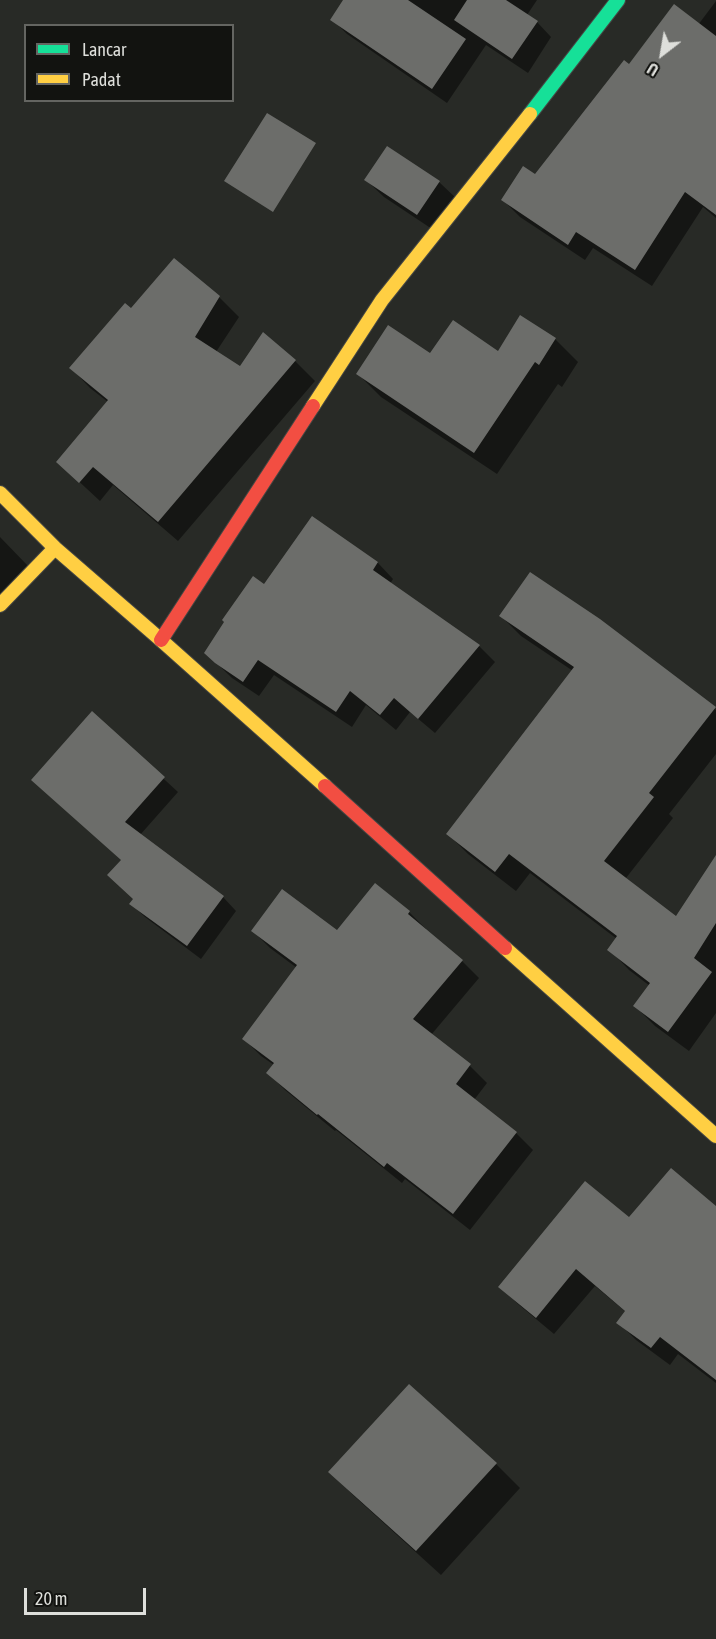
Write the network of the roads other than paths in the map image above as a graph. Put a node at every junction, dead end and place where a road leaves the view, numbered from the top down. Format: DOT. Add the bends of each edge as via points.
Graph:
graph roads {
  1 [pos="618,0"];
  2 [pos="0,493"];
  3 [pos="55,548"];
  4 [pos="0,605"];
  5 [pos="161,640"];
  6 [pos="716,1136"];
  1 -- 5 [label="street" via="382,300"];
  2 -- 3 [label="street"];
  3 -- 4 [label="street"];
  3 -- 5 [label="street"];
  5 -- 6 [label="street"];
}
